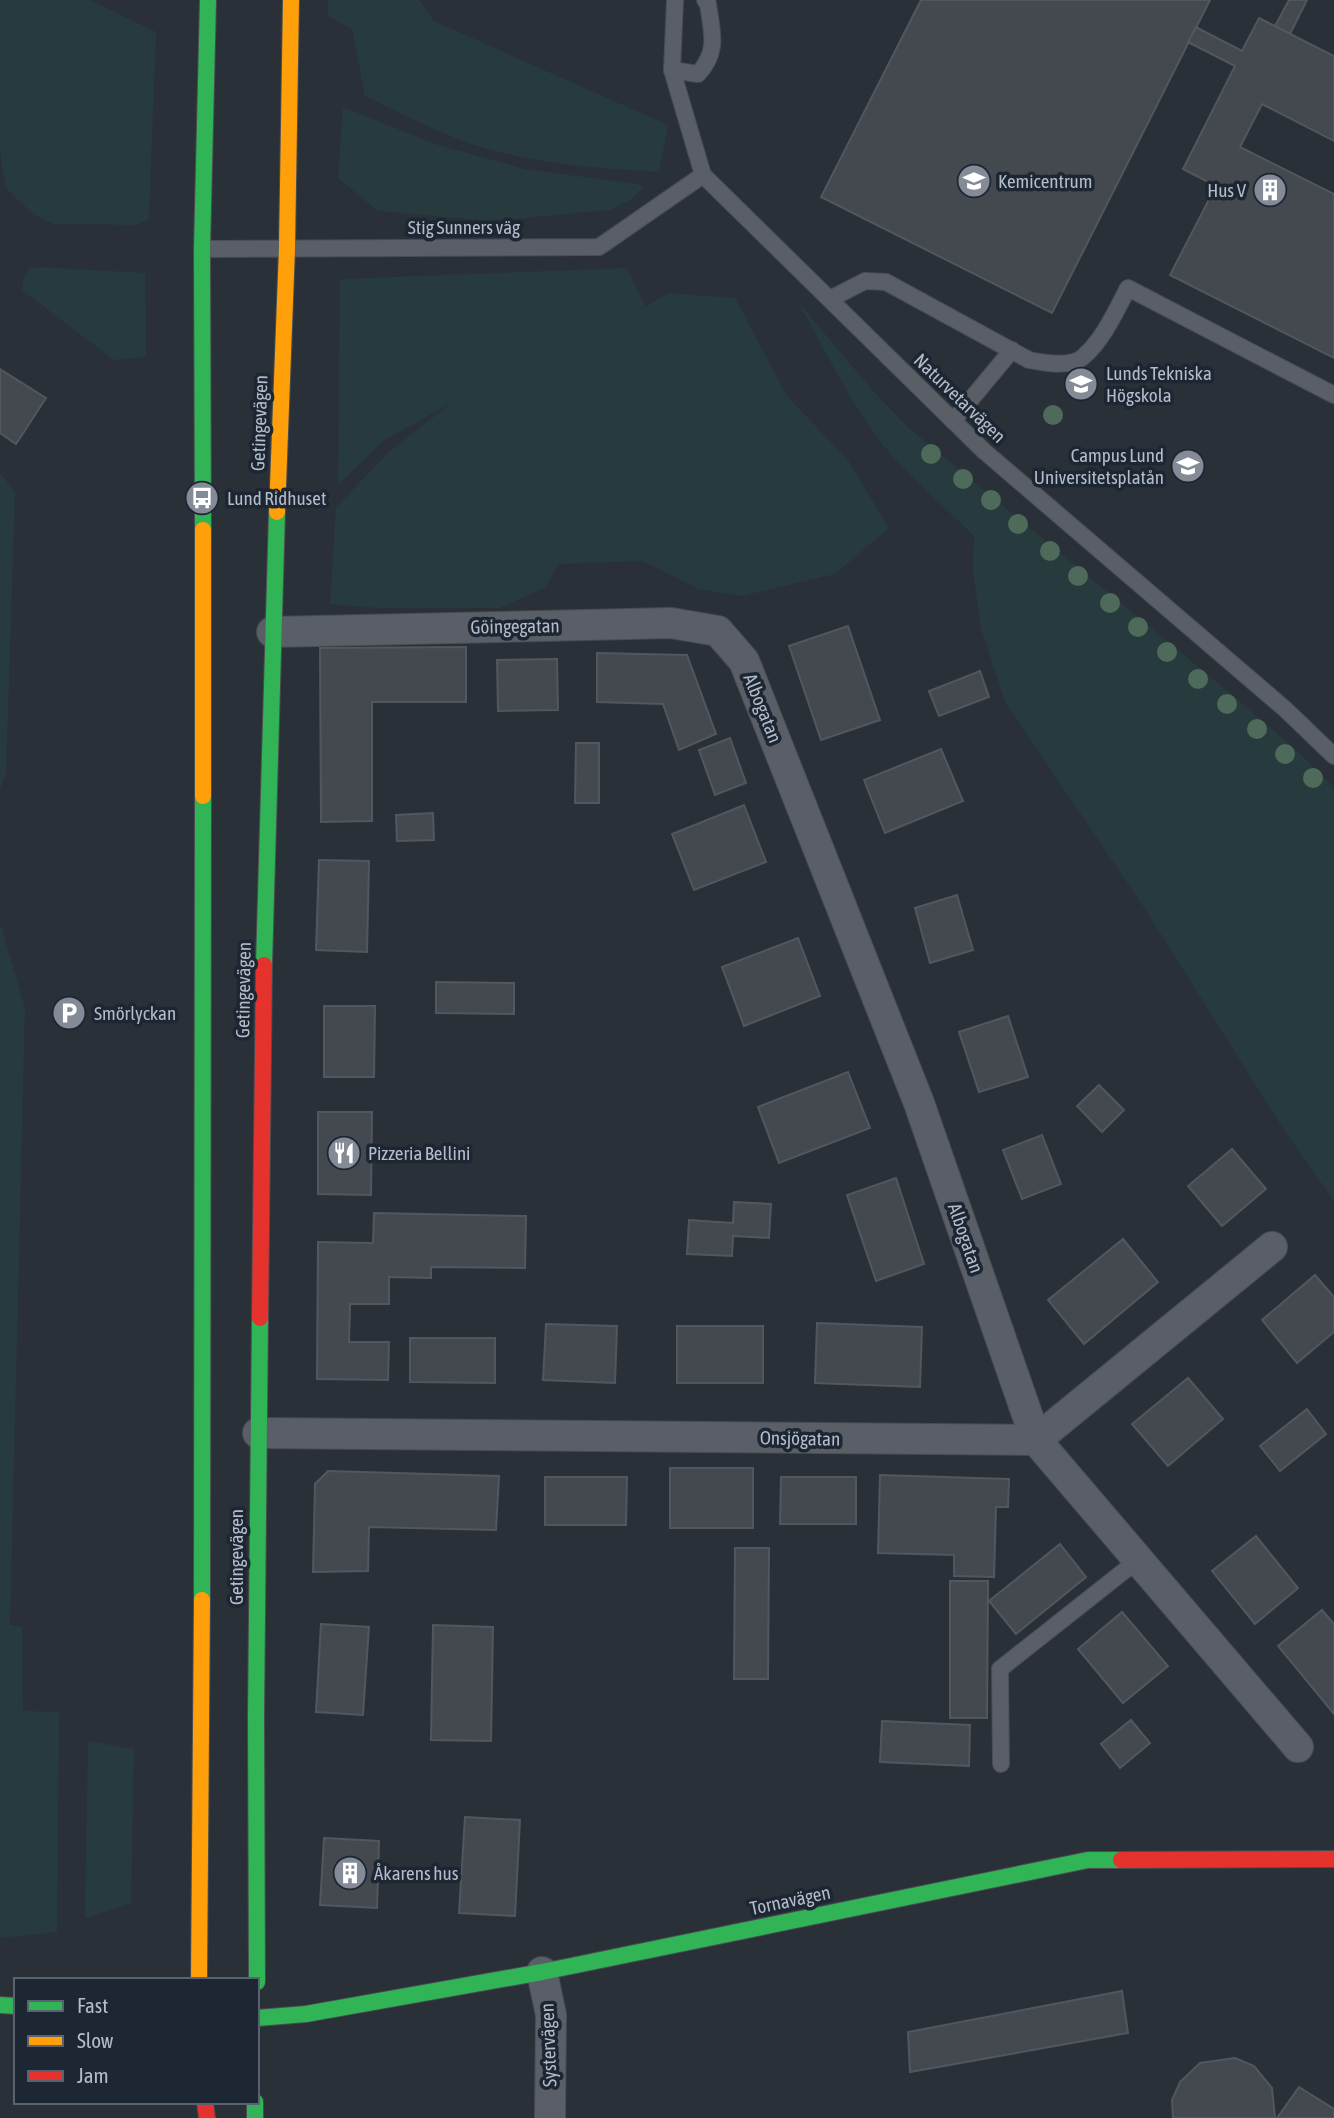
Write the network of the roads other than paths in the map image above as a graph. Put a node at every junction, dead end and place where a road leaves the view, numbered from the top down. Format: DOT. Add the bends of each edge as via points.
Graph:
graph roads {
  1 [pos="208,0"];
  2 [pos="292,0"];
  3 [pos="675,0"];
  4 [pos="705,0"];
  5 [pos="672,70"];
  6 [pos="703,175"];
  7 [pos="287,248"];
  8 [pos="202,249"];
  9 [pos="830,299"];
  10 [pos="1012,350"];
  11 [pos="1334,395"];
  12 [pos="953,421"];
  13 [pos="272,632"];
  14 [pos="744,661"];
  15 [pos="1334,732"];
  16 [pos="1321,743"];
  17 [pos="1334,756"];
  18 [pos="1272,1247"];
  19 [pos="258,1433"];
  20 [pos="1036,1440"];
  21 [pos="1138,1560"];
  22 [pos="1298,1747"];
  23 [pos="1002,1764"];
  24 [pos="1334,1860"];
  25 [pos="541,1972"];
  26 [pos="199,1978"];
  27 [pos="257,1978"];
  28 [pos="259,2018"];
  29 [pos="550,2118"];
  1 -- 8 [label="main road, Getingevägen"];
  2 -- 7 [label="main road, Getingevägen"];
  3 -- 5 [label="lane, Naturvetarvägen"];
  4 -- 5 [label="lane" via="714,45 708,64 698,74"];
  5 -- 6 [label="lane, Naturvetarvägen"];
  6 -- 7 [label="lane, Stig Sunners väg" via="599,247"];
  6 -- 9 [label="lane, Naturvetarvägen"];
  7 -- 8 [label="lane, Stig Sunners väg"];
  7 -- 13 [label="main road, Getingevägen"];
  8 -- 26 [label="main road, Getingevägen"];
  9 -- 10 [label="lane" via="864,281 886,282"];
  9 -- 12 [label="lane, Naturvetarvägen"];
  10 -- 11 [label="lane" via="1044,363 1081,359 1106,329 1128,288"];
  10 -- 12 [label="lane"];
  12 -- 16 [label="lane, Naturvetarvägen"];
  13 -- 14 [label="street, Göingegatan" via="671,623 718,631"];
  13 -- 19 [label="main road, Getingevägen"];
  14 -- 20 [label="street, Albogatan" via="919,1103"];
  15 -- 16 [label="lane"];
  16 -- 17 [label="lane, Naturvetarvägen"];
  18 -- 20 [label="street"];
  19 -- 20 [label="street, Onsjögatan"];
  19 -- 27 [label="main road, Getingevägen"];
  20 -- 21 [label="street, Albogatan"];
  21 -- 22 [label="street, Albogatan"];
  21 -- 23 [label="lane" via="1000,1669"];
  24 -- 25 [label="main road, Tornavägen" via="1088,1860"];
  25 -- 28 [label="main road, Tornavägen" via="306,2014"];
  25 -- 29 [label="street, Systervägen" via="551,2015"];
}
